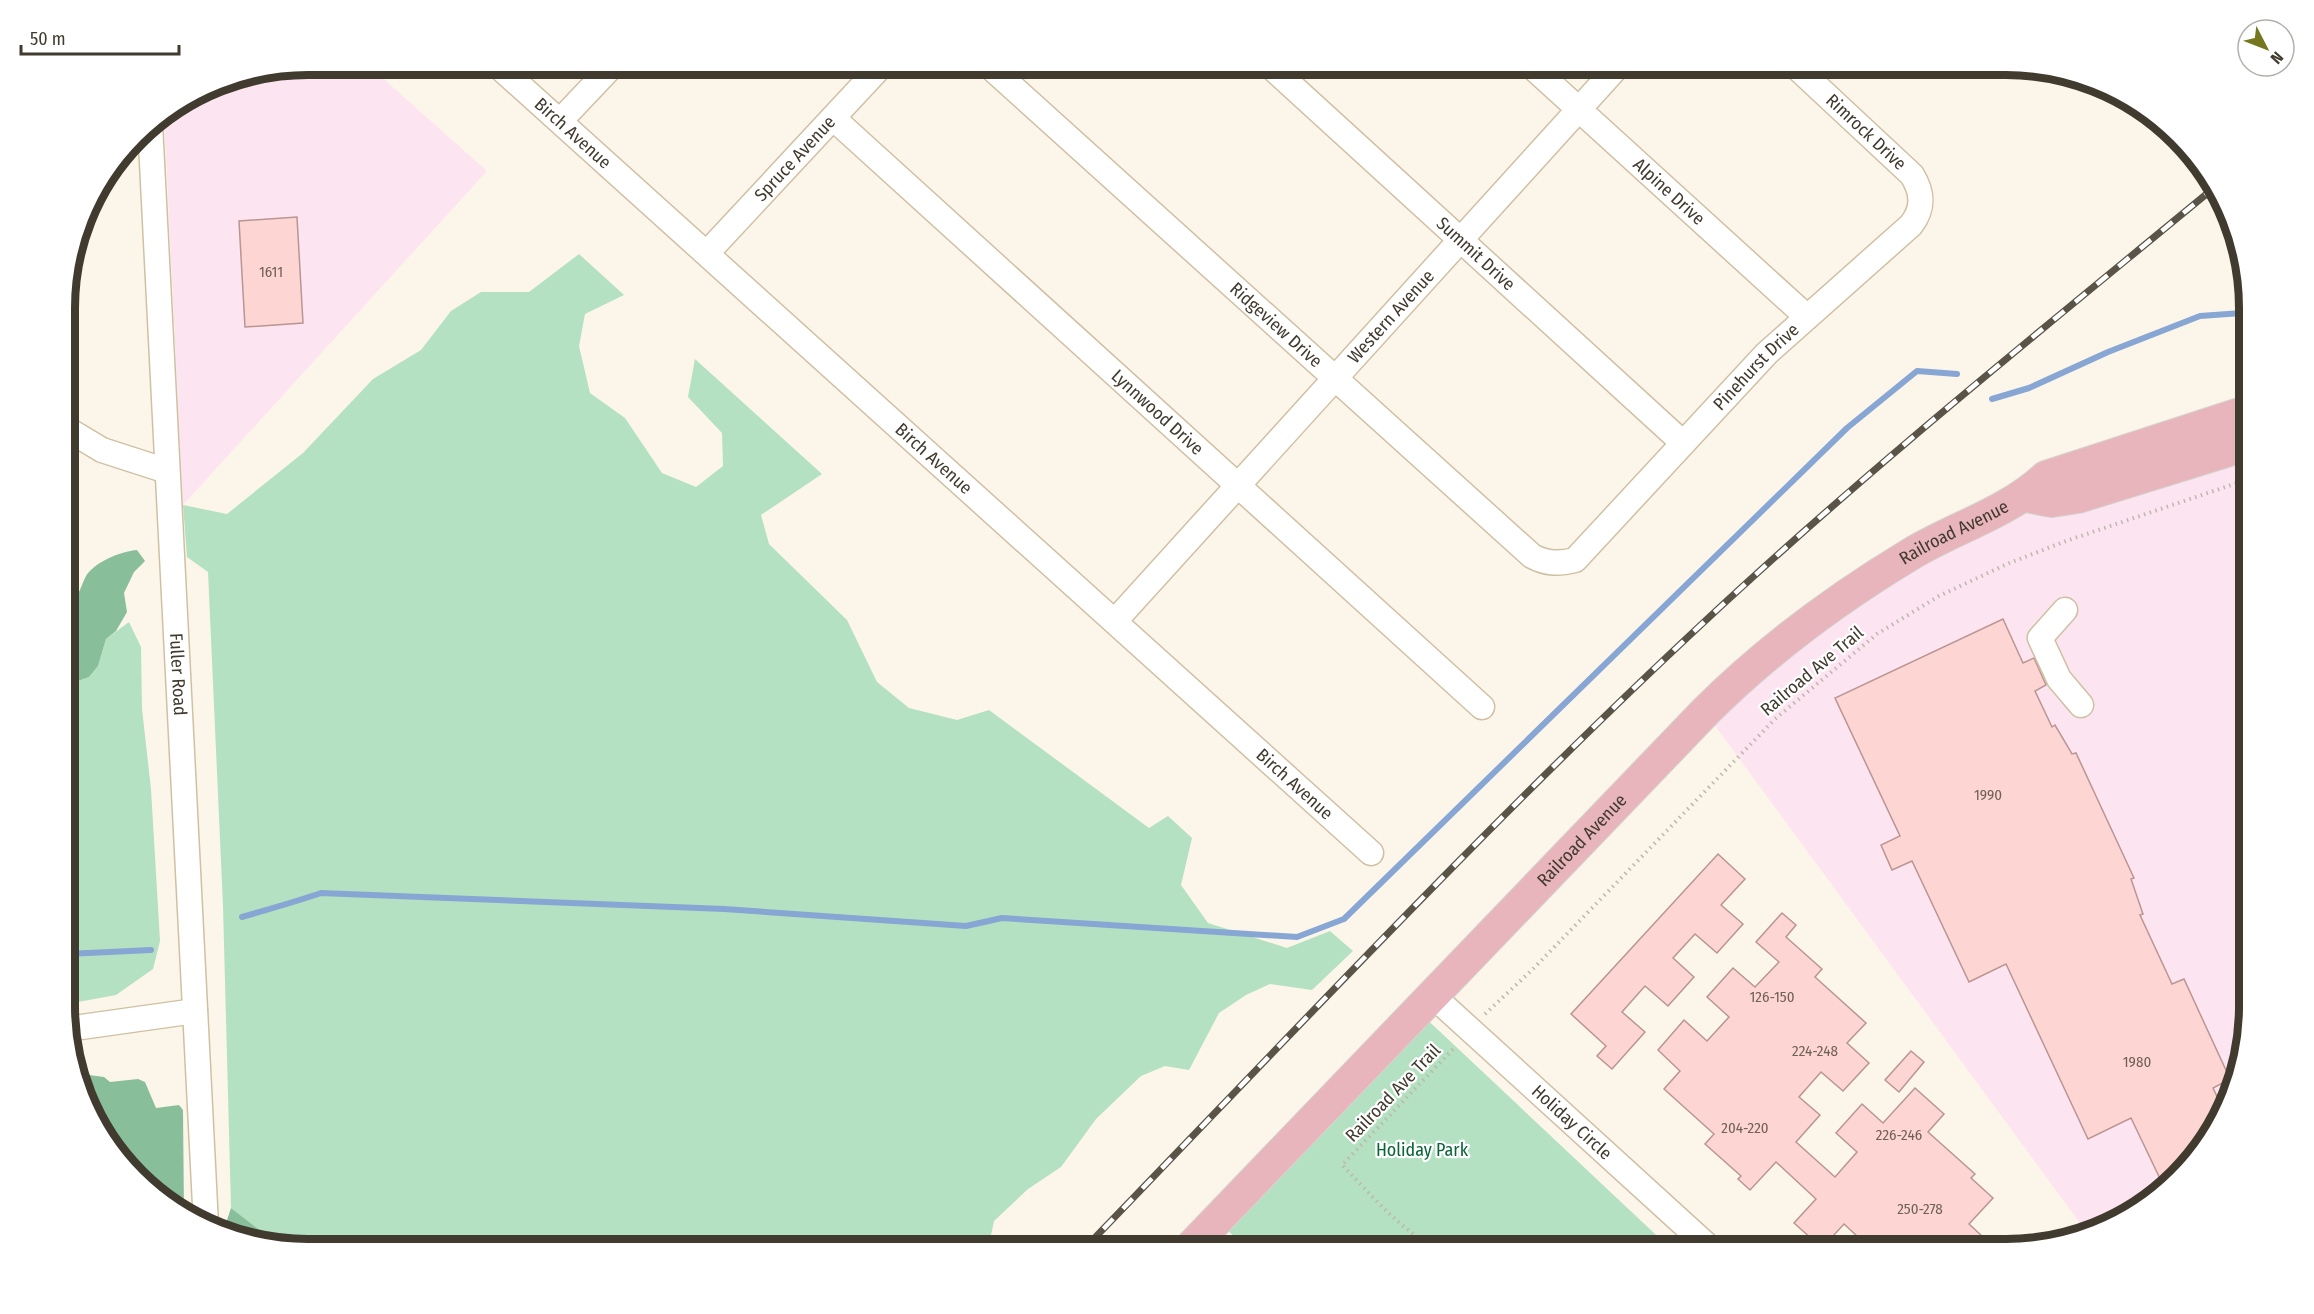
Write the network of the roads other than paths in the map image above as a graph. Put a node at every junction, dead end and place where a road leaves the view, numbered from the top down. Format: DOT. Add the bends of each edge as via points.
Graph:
graph roads {
  1 [pos="509,75"];
  2 [pos="603,75"];
  3 [pos="872,75"];
  4 [pos="1000,75"];
  5 [pos="1281,75"];
  6 [pos="1542,75"];
  7 [pos="1609,75"];
  8 [pos="1806,75"];
  9 [pos="1579,109"];
  10 [pos="833,118"];
  11 [pos="560,121"];
  12 [pos="151,136"];
  13 [pos="1912,175"];
  14 [pos="1461,239"];
  15 [pos="707,253"];
  16 [pos="1808,317"];
  17 [pos="1336,377"];
  18 [pos="2239,414"];
  19 [pos="75,434"];
  20 [pos="1683,443"];
  21 [pos="2239,447"];
  22 [pos="167,471"];
  23 [pos="1238,485"];
  24 [pos="2026,496"];
  25 [pos="1575,560"];
  26 [pos="2065,610"];
  27 [pos="1114,621"];
  28 [pos="2082,705"];
  29 [pos="1482,707"];
  30 [pos="1371,853"];
  31 [pos="1432,995"];
  32 [pos="195,1011"];
  33 [pos="76,1028"];
  34 [pos="205,1215"];
  35 [pos="1199,1239"];
  36 [pos="1700,1239"];
  1 -- 11 [label="street, Birch Avenue"];
  2 -- 11 [label="street"];
  3 -- 10 [label="street, Spruce Avenue"];
  4 -- 17 [label="street, Ridgeview Drive"];
  5 -- 14 [label="street, Summit Drive"];
  6 -- 9 [label="street, Alpine Drive"];
  7 -- 9 [label="street, Western Avenue"];
  8 -- 13 [label="street, Rimrock Drive"];
  9 -- 14 [label="street, Western Avenue"];
  9 -- 16 [label="street, Alpine Drive"];
  10 -- 15 [label="street, Spruce Avenue"];
  10 -- 23 [label="street, Lynnwood Drive"];
  11 -- 15 [label="street, Birch Avenue"];
  12 -- 22 [label="street, Fuller Road"];
  13 -- 16 [label="street, Pinehurst Drive" via="1920,187 1922,202 1917,217"];
  14 -- 17 [label="street, Western Avenue"];
  14 -- 20 [label="street, Summit Drive"];
  15 -- 27 [label="street, Birch Avenue"];
  16 -- 20 [label="street, Pinehurst Drive" via="1767,353"];
  17 -- 23 [label="street, Western Avenue"];
  17 -- 25 [label="street, Ridgeview Drive" via="1532,556 1561,564"];
  18 -- 24 [label="main road, Railroad Avenue" via="2046,477"];
  19 -- 22 [label="street" via="102,450"];
  20 -- 25 [label="street, Pinehurst Drive"];
  21 -- 24 [label="main road, Railroad Avenue" via="2078,497 2052,501"];
  22 -- 32 [label="street, Fuller Road"];
  23 -- 27 [label="street, Western Avenue"];
  23 -- 29 [label="street, Lynnwood Drive"];
  24 -- 31 [label="main road, Railroad Avenue" via="1912,553 1818,616 1730,687"];
  26 -- 28 [label="street" via="2040,638 2059,679"];
  27 -- 30 [label="street, Birch Avenue"];
  31 -- 35 [label="main road, Railroad Avenue"];
  31 -- 36 [label="street, Holiday Circle"];
  32 -- 33 [label="street"];
  32 -- 34 [label="street, Fuller Road"];
}
